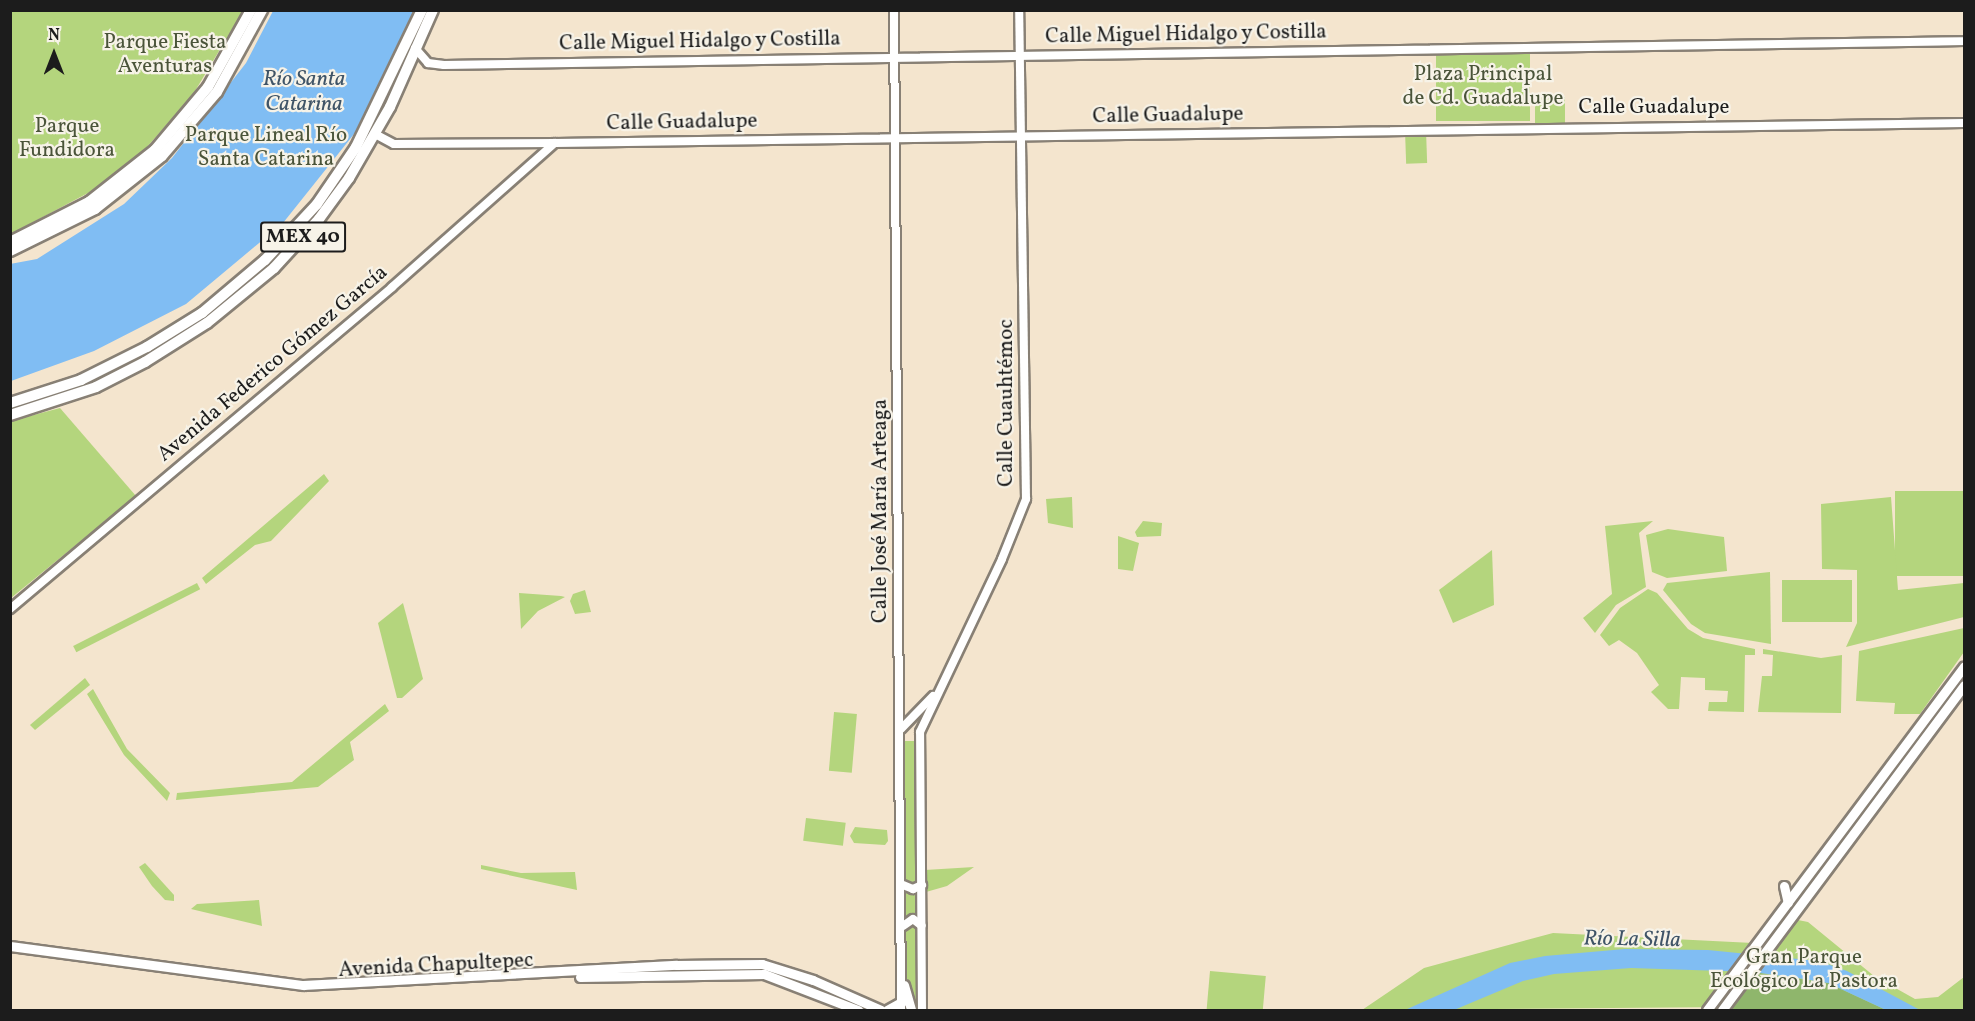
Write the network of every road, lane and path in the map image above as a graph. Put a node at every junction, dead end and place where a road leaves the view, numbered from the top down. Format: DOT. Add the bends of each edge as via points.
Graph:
graph roads {
  1 [pos="251,10"];
  2 [pos="262,10"];
  3 [pos="422,10"];
  4 [pos="433,10"];
  5 [pos="894,10"];
  6 [pos="1019,10"];
  7 [pos="1965,41"];
  8 [pos="415,48"];
  9 [pos="1020,55"];
  10 [pos="895,57"];
  11 [pos="396,91"];
  12 [pos="370,121"];
  13 [pos="1965,123"];
  14 [pos="375,134"];
  15 [pos="1021,137"];
  16 [pos="895,138"];
  17 [pos="555,143"];
  18 [pos="10,242"];
  19 [pos="10,251"];
  20 [pos="267,274"];
  21 [pos="233,289"];
  22 [pos="223,297"];
  23 [pos="187,336"];
  24 [pos="10,403"];
  25 [pos="10,415"];
  26 [pos="10,609"];
  27 [pos="1965,666"];
  28 [pos="1965,685"];
  29 [pos="939,691"];
  30 [pos="903,727"];
  31 [pos="920,738"];
  32 [pos="903,885"];
  33 [pos="922,885"];
  34 [pos="1784,886"];
  35 [pos="1788,903"];
  36 [pos="903,926"];
  37 [pos="922,926"];
  38 [pos="1771,932"];
  39 [pos="10,946"];
  40 [pos="10,952"];
  41 [pos="727,966"];
  42 [pos="813,980"];
  43 [pos="791,982"];
  44 [pos="904,985"];
  45 [pos="902,1006"];
  46 [pos="858,1011"];
  47 [pos="881,1011"];
  48 [pos="887,1011"];
  49 [pos="911,1011"];
  50 [pos="922,1011"];
  51 [pos="1707,1011"];
  52 [pos="1722,1011"];
  1 -- 18 [label="highway" via="208,87 154,150 89,202"];
  2 -- 19 [label="highway" via="217,92 162,156 95,209"];
  3 -- 12 [label="highway, MEX 40"];
  4 -- 8 [label="highway, MEX 40"];
  5 -- 10 [label="street, Calle José María Arteaga"];
  6 -- 9 [label="street, Calle Cuauhtémoc"];
  7 -- 9 [label="street, Calle Miguel Hidalgo y Costilla"];
  8 -- 10 [label="street, Calle Miguel Hidalgo y Costilla" via="428,63 439,65"];
  8 -- 11 [label="highway, MEX 40"];
  9 -- 10 [label="street, Calle Miguel Hidalgo y Costilla"];
  9 -- 15 [label="street, Calle Cuauhtémoc"];
  10 -- 16 [label="street, Calle José María Arteaga"];
  11 -- 12 [label="highway"];
  11 -- 14 [label="highway, MEX 40"];
  12 -- 21 [label="highway, MEX 40" via="306,218"];
  13 -- 15 [label="street, Calle Guadalupe"];
  14 -- 17 [label="street, Calle Guadalupe" via="394,144"];
  14 -- 20 [label="highway, MEX 40" via="320,219"];
  15 -- 16 [label="street, Calle Guadalupe"];
  15 -- 29 [label="street, Calle Cuauhtémoc" via="1026,499"];
  16 -- 17 [label="street, Calle Guadalupe"];
  16 -- 30 [label="street, Calle José María Arteaga"];
  17 -- 26 [label="street, Avenida Federico Gómez García" via="392,287"];
  20 -- 21 [label="highway"];
  20 -- 23 [label="highway, MEX 40"];
  21 -- 22 [label="highway, MEX 40"];
  22 -- 23 [label="highway"];
  22 -- 24 [label="highway, MEX 40" via="117,363 81,380"];
  23 -- 25 [label="highway, MEX 40" via="96,387"];
  27 -- 35 [label="main road"];
  28 -- 38 [label="main road" via="1811,890"];
  29 -- 30 [label="street"];
  29 -- 31 [label="street, Calle Cuauhtémoc"];
  30 -- 31 [label="street"];
  30 -- 32 [label="street, Calle José María Arteaga"];
  31 -- 33 [label="street, Calle Cuauhtémoc"];
  32 -- 33 [label="street" via="913,889"];
  32 -- 36 [label="street, Calle José María Arteaga"];
  33 -- 37 [label="street"];
  34 -- 35 [label="main road"];
  35 -- 38 [label="main road"];
  36 -- 37 [label="street" via="913,918"];
  36 -- 44 [label="street, Calle José María Arteaga"];
  37 -- 50 [label="street"];
  38 -- 51 [label="main road"];
  38 -- 52 [label="main road"];
  39 -- 41 [label="main road, Avenida Chapultepec" via="303,985"];
  40 -- 41 [label="main road, Avenida Chapultepec" via="303,990 702,973"];
  41 -- 42 [label="main road, Avenida Chapultepec" via="768,965"];
  41 -- 43 [label="main road, Avenida Chapultepec"];
  42 -- 43 [label="main road"];
  42 -- 47 [label="main road, Avenida Chapultepec"];
  43 -- 46 [label="main road, Avenida Chapultepec"];
  44 -- 45 [label="street, Calle José María Arteaga"];
  44 -- 49 [label="main road"];
  45 -- 48 [label="main road"];
}
